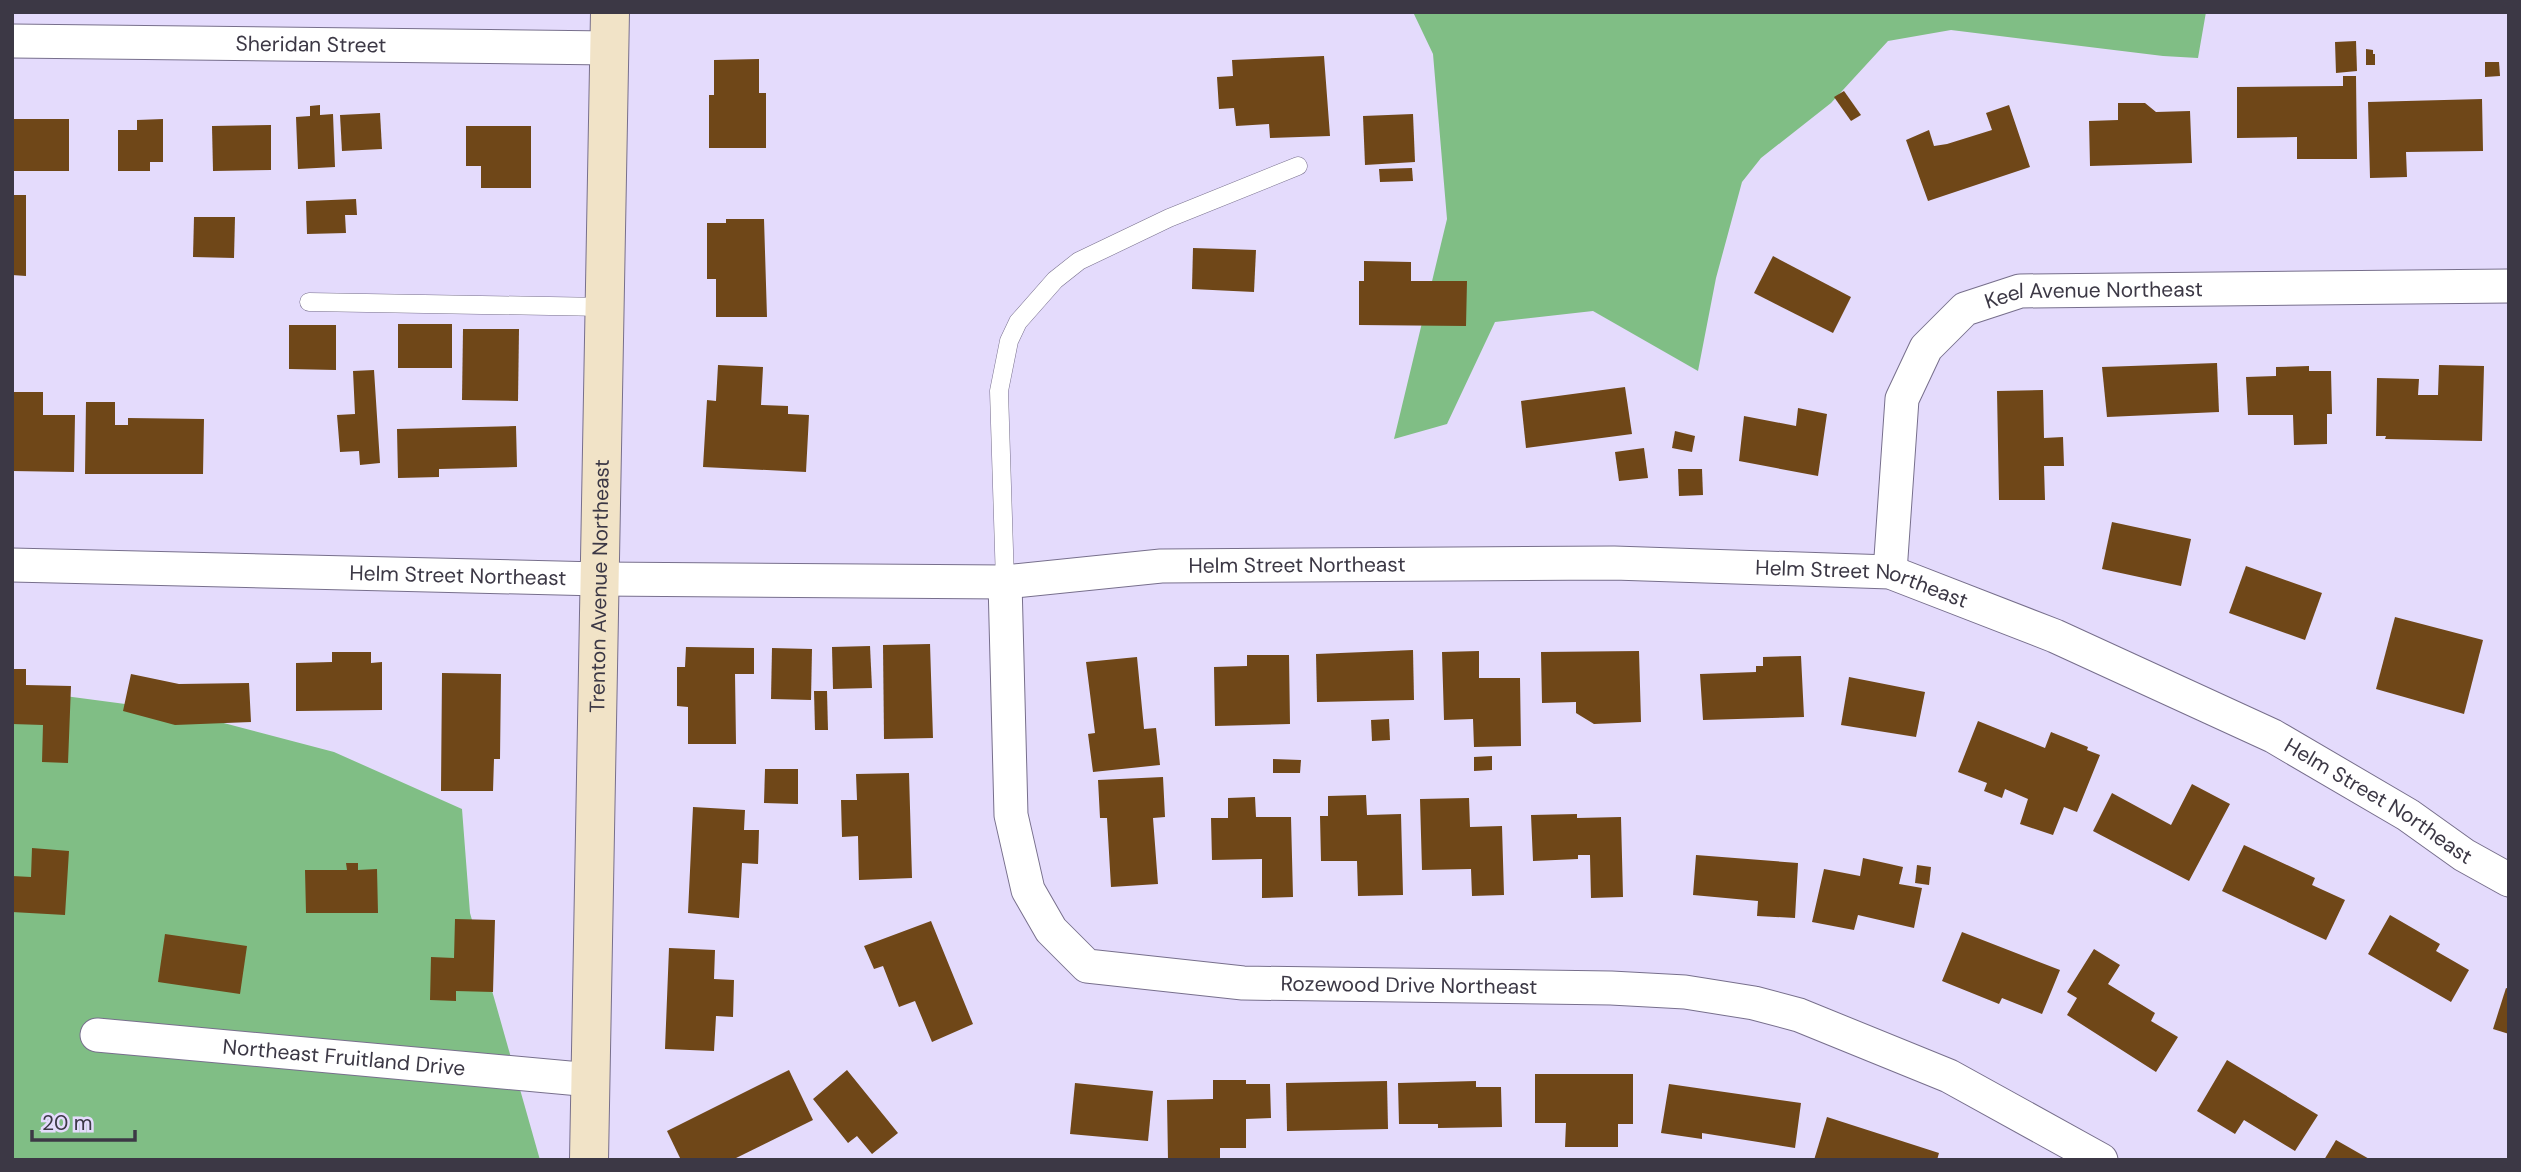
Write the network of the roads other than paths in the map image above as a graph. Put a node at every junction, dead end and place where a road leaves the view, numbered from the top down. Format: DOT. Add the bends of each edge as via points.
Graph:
graph roads {
  1 [pos="610,30"];
  2 [pos="12,41"];
  3 [pos="1298,166"];
  4 [pos="2509,285"];
  5 [pos="309,302"];
  6 [pos="604,307"];
  7 [pos="12,565"];
  8 [pos="1891,572"];
  9 [pos="599,579"];
  10 [pos="1005,582"];
  11 [pos="2509,880"];
  12 [pos="97,1035"];
  13 [pos="591,1080"];
  14 [pos="589,1160"];
  15 [pos="2101,1160"];
  1 -- 2 [label="street, Sheridan Street"];
  1 -- 6 [label="main road, Trenton Avenue Northeast"];
  3 -- 10 [label="lane" via="1169,218 1079,261 1055,280 1018,322 1009,341 999,391"];
  4 -- 8 [label="street, Keel Avenue Northeast" via="2020,290 1965,309 1926,348 1902,399"];
  5 -- 6 [label="lane"];
  6 -- 9 [label="main road, Trenton Avenue Northeast"];
  7 -- 9 [label="street, Helm Street Northeast"];
  8 -- 10 [label="street, Helm Street Northeast" via="1614,563 1174,566"];
  8 -- 11 [label="street, Helm Street Northeast" via="2055,636 2273,736"];
  9 -- 10 [label="street, Helm Street Northeast"];
  9 -- 13 [label="main road, Trenton Avenue Northeast"];
  10 -- 15 [label="street, Rozewood Drive Northeast" via="1011,816 1028,890 1051,930 1087,966 1243,983 1611,988 1685,992 1754,1003 1950,1076"];
  12 -- 13 [label="street, Northeast Fruitland Drive"];
  13 -- 14 [label="main road, Trenton Avenue Northeast"];
}
